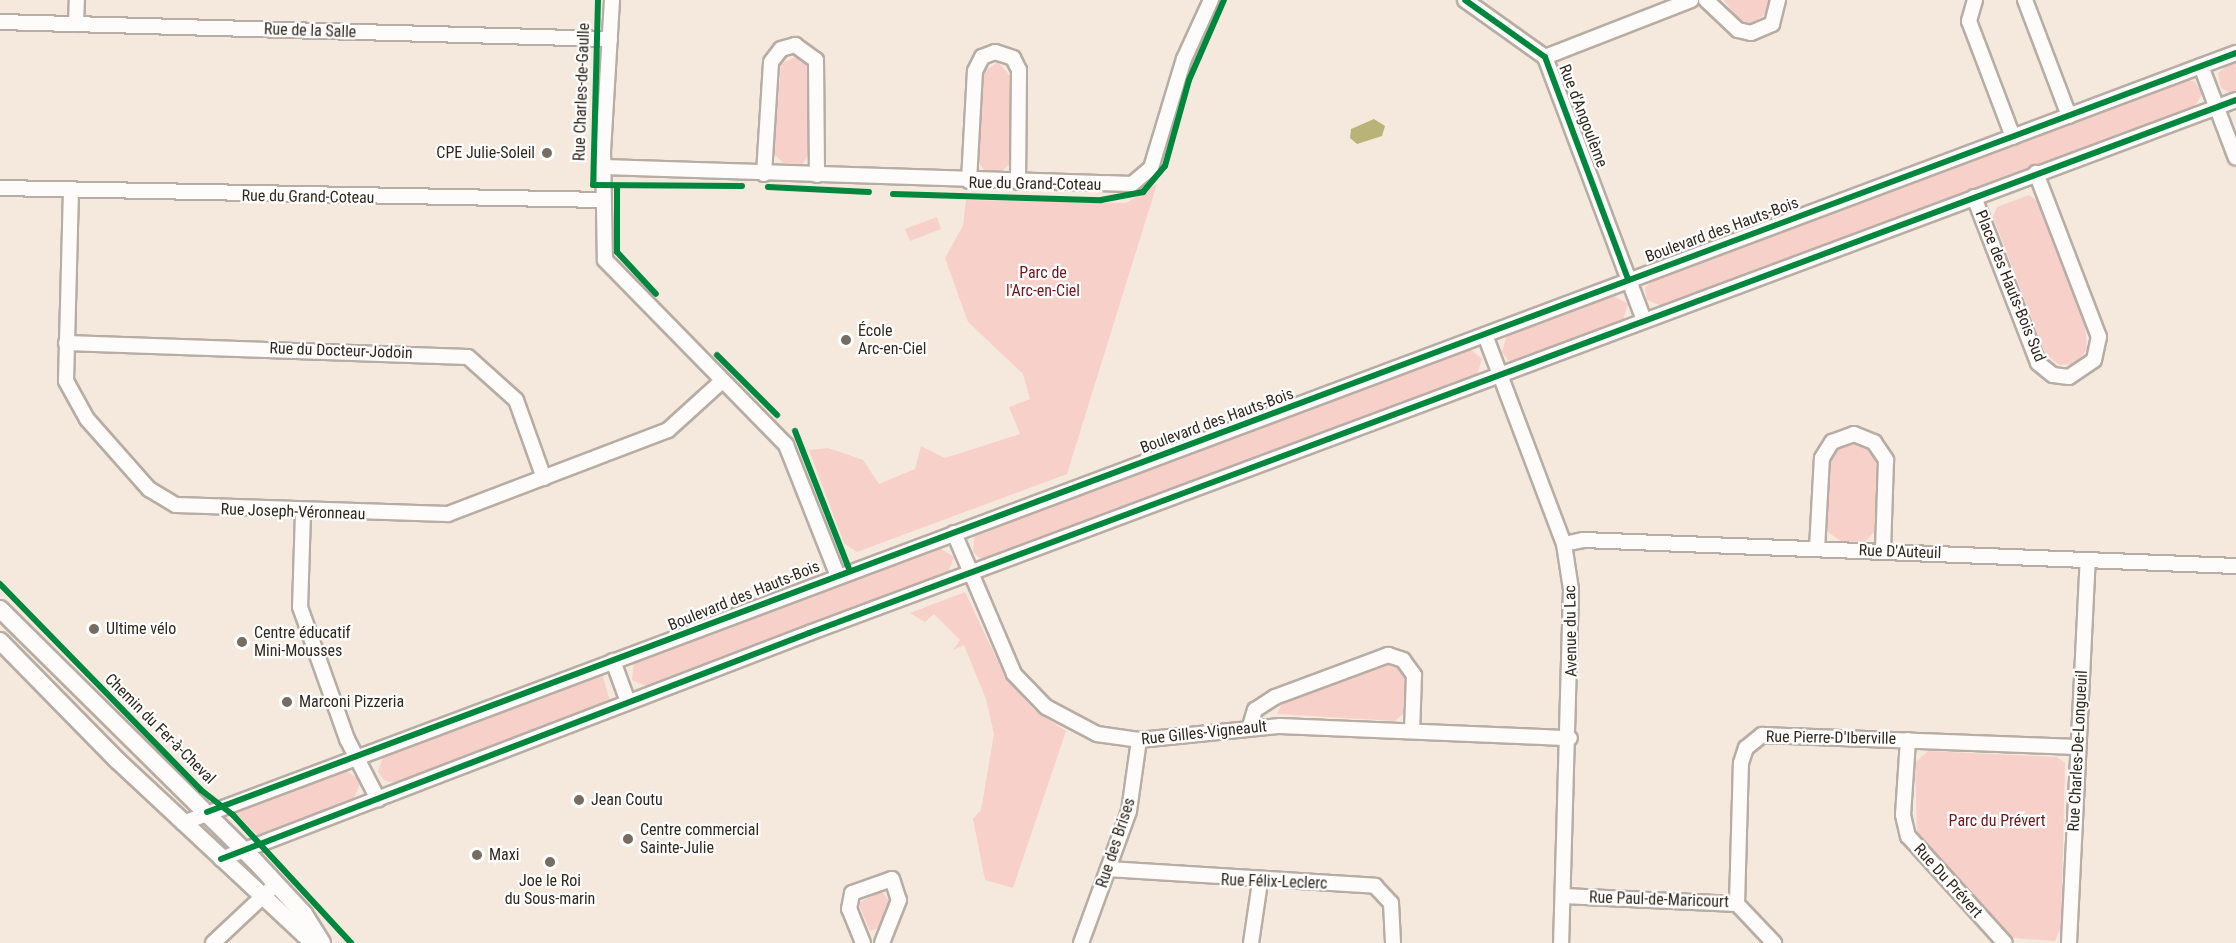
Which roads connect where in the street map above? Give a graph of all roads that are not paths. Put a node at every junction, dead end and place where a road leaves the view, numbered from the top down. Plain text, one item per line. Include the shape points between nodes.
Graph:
1 (77, 0) edge
2 (612, 0) edge
3 (1210, 0) edge
4 (1465, 0) edge
5 (1691, 0) edge
6 (1706, 0) edge
7 (1778, 0) edge
8 (1975, 0) edge
9 (2025, 0) edge
10 (0, 22) edge
11 (76, 24) junction
12 (610, 39) junction
13 (2236, 53) edge
14 (1545, 57) junction
15 (2201, 66) junction
16 (2236, 100) edge
17 (2217, 109) junction
18 (2069, 116) junction
19 (2013, 137) junction
20 (2236, 158) edge
21 (603, 167) junction
22 (2036, 173) junction
23 (764, 174) junction
24 (817, 175) junction
25 (969, 181) junction
26 (1018, 182) junction
27 (0, 188) edge
28 (71, 190) junction
29 (1974, 197) junction
30 (603, 200) junction
31 (1628, 279) junction
32 (1644, 320) junction
33 (1485, 335) junction
34 (66, 343) junction
35 (1501, 376) junction
36 (722, 381) junction
37 (544, 478) junction
38 (303, 513) junction
39 (954, 533) junction
40 (1564, 544) junction
41 (1817, 549) junction
42 (1883, 551) junction
43 (2088, 560) junction
44 (2236, 566) edge
45 (837, 574) junction
46 (971, 575) junction
47 (0, 609) edge
48 (0, 641) edge
49 (614, 661) junction
50 (628, 702) junction
51 (1250, 726) junction
52 (1412, 731) junction
53 (1570, 738) junction
54 (1139, 740) junction
55 (1908, 740) junction
56 (2077, 747) junction
57 (357, 754) junction
58 (378, 799) junction
59 (207, 812) junction
60 (183, 823) junction
61 (244, 850) junction
62 (221, 859) junction
63 (1108, 869) junction
64 (1260, 882) junction
65 (276, 884) junction
66 (1563, 896) junction
67 (262, 898) junction
68 (1737, 904) junction
69 (213, 943) edge
70 (313, 943) edge
71 (322, 943) edge
72 (863, 943) edge
73 (882, 943) edge
74 (1081, 943) edge
75 (1251, 943) edge
76 (1393, 943) edge
77 (1561, 943) edge
78 (1774, 943) edge
79 (2006, 943) edge
80 (2069, 943) edge

1 - 11 street
2 - 12 street, Rue Charles-de-Gaulle
3 - 26 street, Rue du Grand-Coteau via 1144,177 1121,186
4 - 14 street, Rue d'Angoulème
5 - 14 street
6 - 7 street via 1738,30 1751,33 1772,24
8 - 19 street via 1969,21
9 - 18 street
10 - 11 street, Rue de la Salle
11 - 12 street, Rue de la Salle
12 - 21 street, Rue Charles-de-Gaulle
13 - 15 street, Boulevard des Hauts-Bois
14 - 31 street, Rue d'Angoulème
15 - 17 street
15 - 18 street, Boulevard des Hauts-Bois
16 - 17 street
17 - 20 street
17 - 22 street
18 - 19 street, Boulevard des Hauts-Bois
19 - 31 street, Boulevard des Hauts-Bois
21 - 23 street, Rue du Grand-Coteau
21 - 30 street, Rue Charles-de-Gaulle
22 - 29 street
22 - 29 street, Place des Hauts-Bois Sud via 2099,337 2094,360 2069,377 2053,375 2038,363
23 - 24 street, Rue du Grand-Coteau
23 - 24 street via 771,62 781,49 795,45 816,60
24 - 25 street, Rue du Grand-Coteau
25 - 26 street, Rue du Grand-Coteau
25 - 26 street via 975,71 982,57 995,52 1013,58 1020,74
27 - 28 street, Rue du Grand-Coteau
28 - 30 street, Rue du Grand-Coteau
28 - 34 street, Rue Joseph-Véronneau
29 - 32 street
30 - 36 street, Rue Charles-de-Gaulle via 603,252 609,266
31 - 32 street, Rue d'Angoulème
31 - 33 street, Boulevard des Hauts-Bois
32 - 35 street
33 - 35 street, Avenue du Lac
33 - 39 street, Boulevard des Hauts-Bois
34 - 37 street, Rue du Docteur-Jodoin via 468,357 516,400
34 - 38 street, Rue Joseph-Véronneau via 66,381 76,404 161,498 184,508
35 - 40 street, Avenue du Lac
35 - 46 street
36 - 37 street, Rue Joseph-Véronneau via 669,430
36 - 45 street, Rue Charles-de-Gaulle via 789,450
37 - 38 street, Rue Joseph-Véronneau via 437,517
38 - 57 street via 300,607
39 - 45 street, Boulevard des Hauts-Bois
39 - 46 street, Rue Gilles-Vigneault
40 - 41 street, Rue D'Auteuil via 1583,540
40 - 53 street, Avenue du Lac via 1574,618
41 - 42 street, Rue D'Auteuil
41 - 42 street via 1822,458 1832,442 1854,434 1873,441 1885,457
42 - 43 street, Rue D'Auteuil
43 - 44 street, Rue D'Auteuil
43 - 56 street, Rue Charles-De-Longueuil
45 - 49 street, Boulevard des Hauts-Bois
46 - 50 street
46 - 54 street, Rue Gilles-Vigneault via 1002,653 1035,697 1092,733
47 - 59 street, Chemin du Fer-à-Cheval
48 - 60 street
49 - 50 street
49 - 57 street, Boulevard des Hauts-Bois
50 - 58 street
51 - 52 street, Rue Gilles-Vigneault
51 - 52 street via 1256,710 1275,697 1388,655 1403,660 1414,675
51 - 54 street, Rue Gilles-Vigneault
52 - 53 street, Rue Gilles-Vigneault
53 - 66 street, Avenue du Lac
54 - 63 street, Rue des Brises via 1130,805
55 - 56 street, Rue Pierre-D'Iberville
55 - 68 street, Rue Pierre-D'Iberville via 1769,734 1753,741 1741,763
55 - 79 street, Rue Du Prévert via 1903,814 1908,836
56 - 80 street, Rue Charles-De-Longueuil
57 - 58 street
57 - 59 street, Boulevard des Hauts-Bois
58 - 61 street
59 - 60 street, Boulevard des Hauts-Bois
59 - 61 street, Chemin du Fer-à-Cheval
60 - 62 street
61 - 62 street
61 - 65 street, Chemin du Fer-à-Cheval
62 - 67 street
63 - 64 street, Rue Félix-Leclerc
63 - 74 street, Rue des Brises
64 - 75 street
64 - 76 street, Rue Félix-Leclerc via 1375,886 1391,903
65 - 67 street
65 - 71 street, Chemin du Fer-à-Cheval
66 - 68 street, Rue Paul-de-Maricourt
66 - 77 street, Avenue du Lac
67 - 69 street
67 - 70 street
68 - 78 street, Rue Paul-de-Maricourt
72 - 73 street via 849,909 852,893 892,879 899,900

